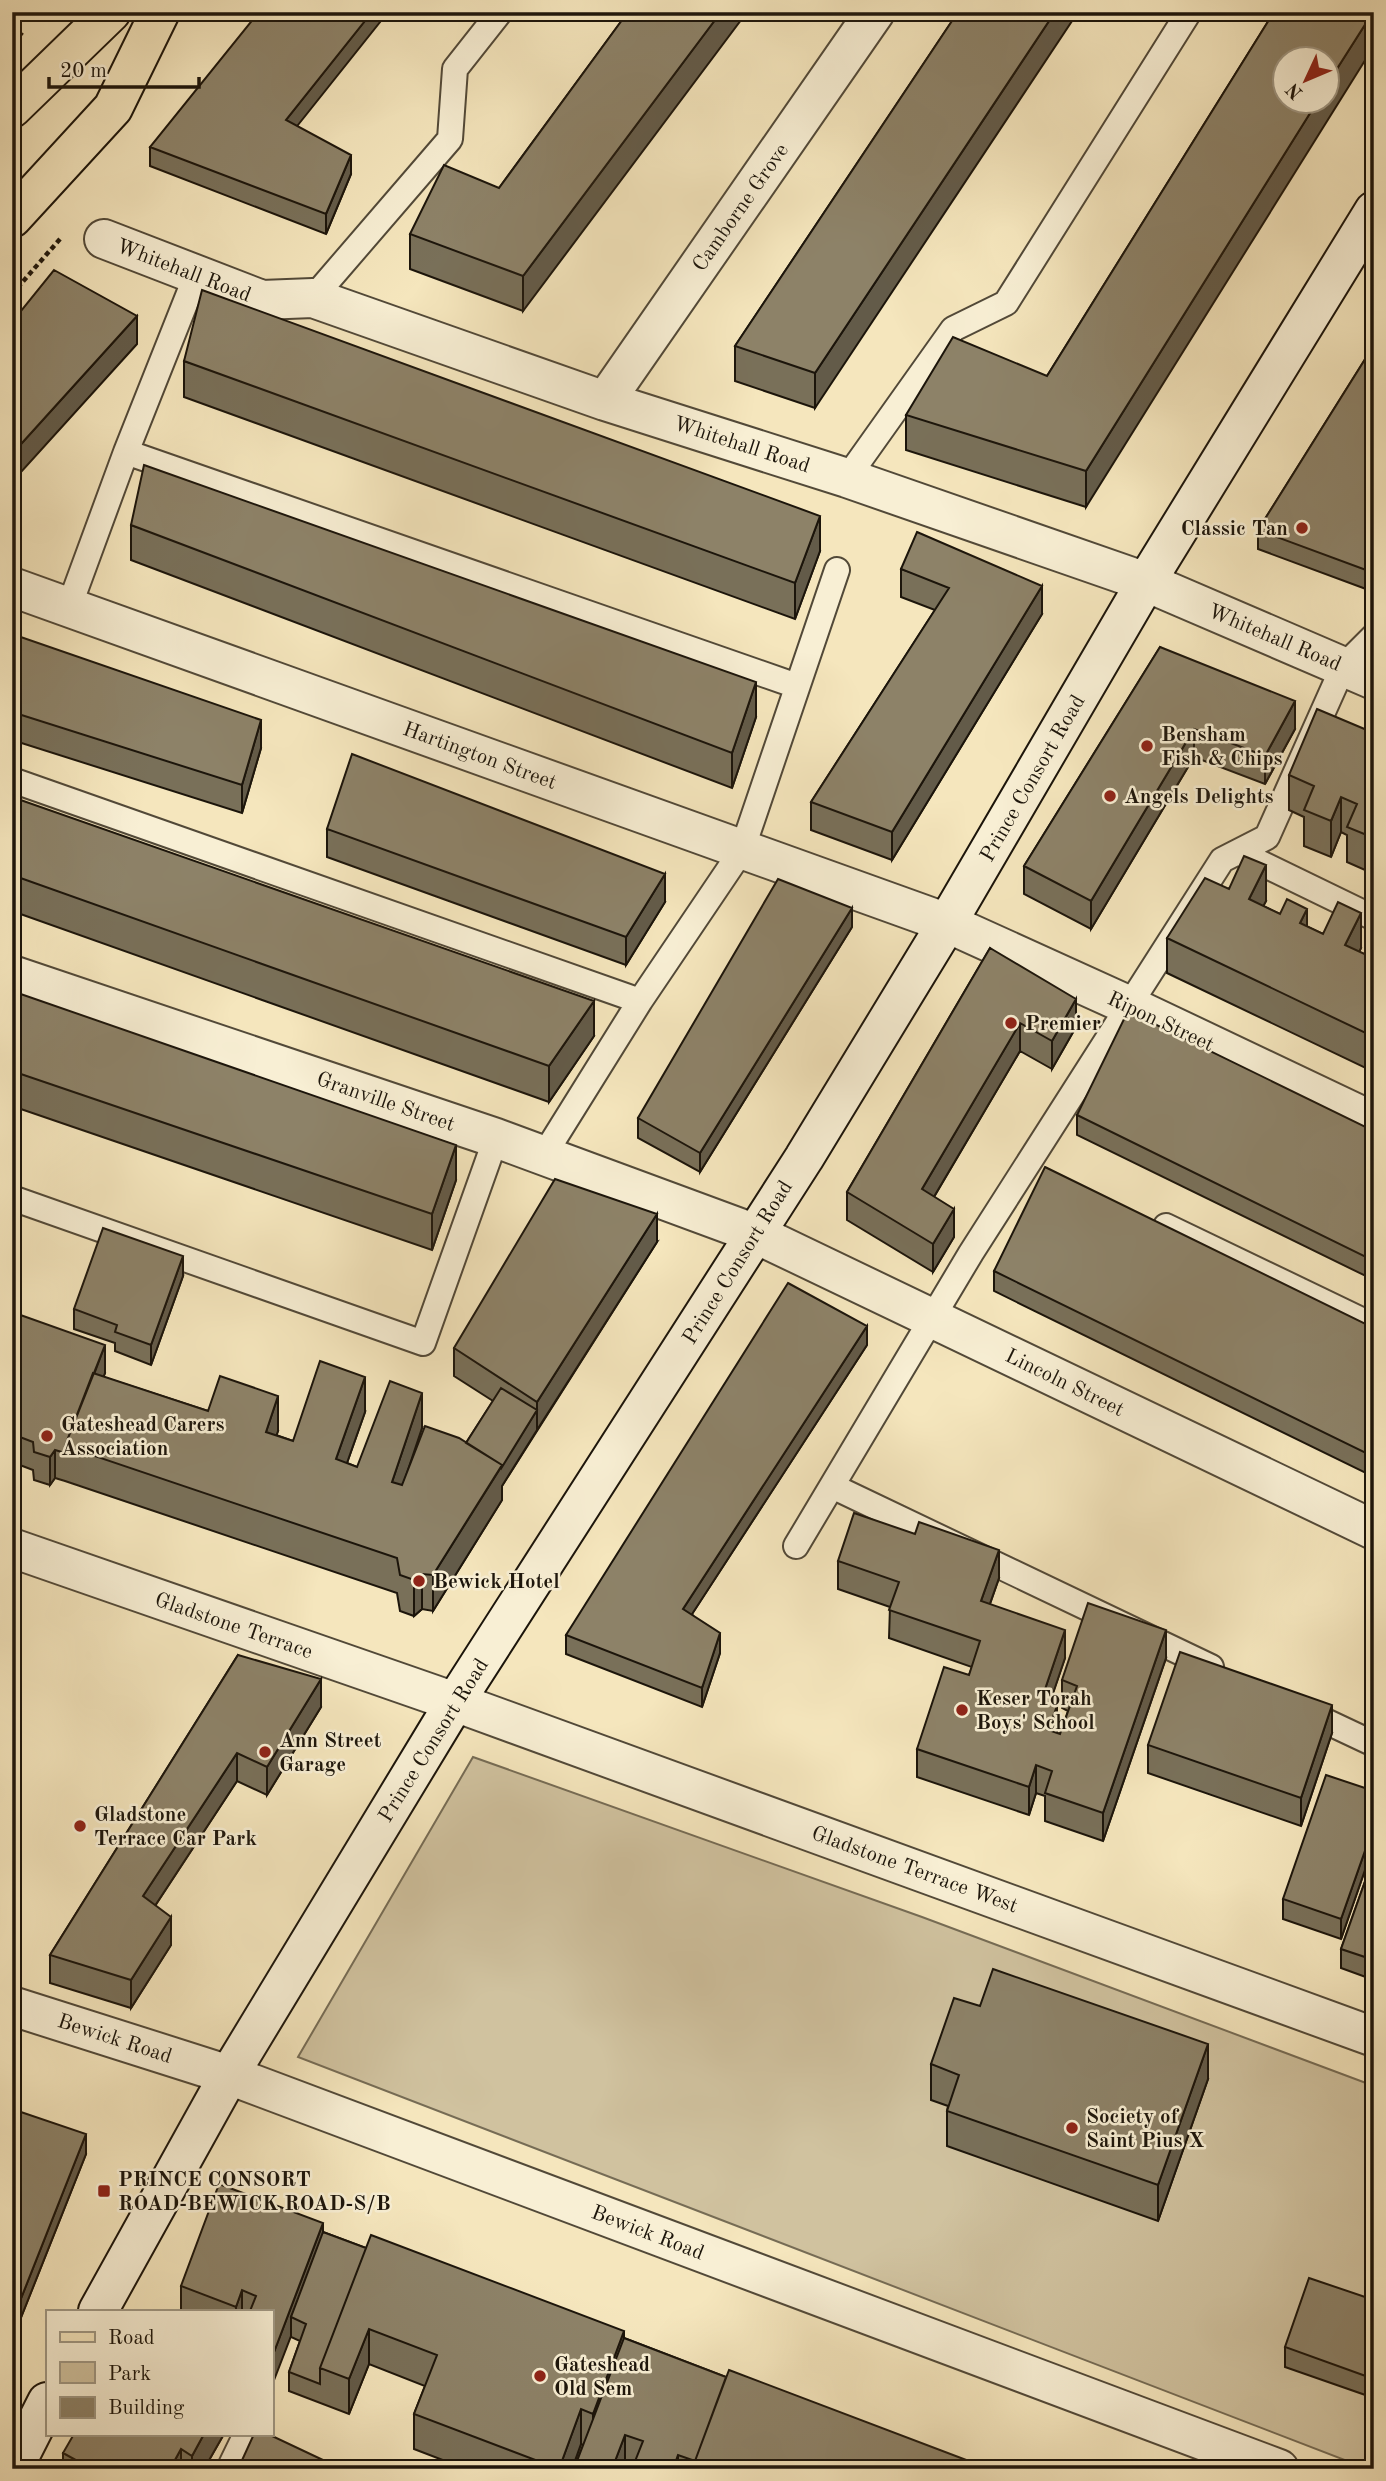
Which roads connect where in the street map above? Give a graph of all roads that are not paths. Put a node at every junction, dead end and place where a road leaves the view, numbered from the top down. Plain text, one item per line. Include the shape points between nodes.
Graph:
1 (111, 12) edge
2 (160, 12) edge
3 (500, 12) edge
4 (875, 12) edge
5 (1189, 12) edge
6 (12, 108) edge
7 (1374, 211) edge
8 (12, 218) edge
9 (104, 239) dead end
10 (196, 276) junction
11 (313, 298) junction
12 (605, 401) junction
13 (126, 452) junction
14 (847, 478) junction
15 (837, 570) dead end
16 (1146, 582) junction
17 (12, 587) edge
18 (69, 607) junction
19 (1374, 636) edge
20 (1359, 673) edge
21 (797, 686) junction
22 (12, 780) edge
23 (742, 849) junction
24 (1238, 852) junction
25 (1374, 919) edge
26 (947, 923) junction
27 (12, 975) edge
28 (640, 1001) junction
29 (1130, 1006) junction
30 (1374, 1122) edge
31 (496, 1138) junction
32 (544, 1155) junction
33 (1030, 1161) junction
34 (1055, 1173) edge
35 (12, 1198) edge
36 (1140, 1214) edge
37 (756, 1234) junction
38 (933, 1319) junction
39 (1374, 1326) edge
40 (832, 1486) junction
41 (1374, 1530) edge
42 (796, 1546) dead end
43 (12, 1548) edge
44 (1235, 1678) edge
45 (455, 1702) junction
46 (1286, 1702) edge
47 (1374, 1744) edge
48 (12, 2006) edge
49 (1374, 2037) edge
50 (229, 2075) junction
51 (99, 2310) edge
52 (46, 2404) edge
53 (255, 2436) edge
54 (13, 2469) edge
55 (229, 2469) edge
56 (1279, 2469) edge

1 - 6 main road
2 - 8 main road via 113,108
3 - 11 lane via 454,69 450,139
4 - 12 street, Camborne Grove
5 - 14 lane via 1006,303 953,330
7 - 16 street, Prince Consort Road
9 - 10 street, Whitehall Road
10 - 11 street, Whitehall Road via 262,300
10 - 13 lane
11 - 12 street, Whitehall Road
12 - 14 street, Whitehall Road
13 - 18 lane
13 - 21 lane
14 - 16 street, Whitehall Road
15 - 21 lane
16 - 20 street, Whitehall Road
16 - 26 street, Prince Consort Road
17 - 18 street, Hartington Street
18 - 23 street, Hartington Street
19 - 20 lane
20 - 24 lane via 1267,837
21 - 23 lane
22 - 28 lane
23 - 26 street, Hartington Street
23 - 28 lane
24 - 25 lane
24 - 29 lane via 1222,860
26 - 29 street, Ripon Street
26 - 37 street, Prince Consort Road
27 - 31 street, Granville Street
28 - 32 lane
29 - 30 street, Ripon Street
29 - 33 lane
31 - 32 street, Granville Street
31 - 35 lane via 423,1343
32 - 37 street, Granville Street
33 - 34 lane
33 - 38 lane
36 - 39 lane
37 - 38 street, Lincoln Street
37 - 45 street, Prince Consort Road
38 - 40 lane
38 - 41 street, Lincoln Street
40 - 42 lane
40 - 44 lane
43 - 45 street, Gladstone Terrace
45 - 49 street, Gladstone Terrace West
45 - 50 street, Prince Consort Road
46 - 47 lane
48 - 50 street, Bewick Road
50 - 51 street, Prince Consort Road
50 - 56 street, Bewick Road
52 - 54 street
53 - 55 lane

